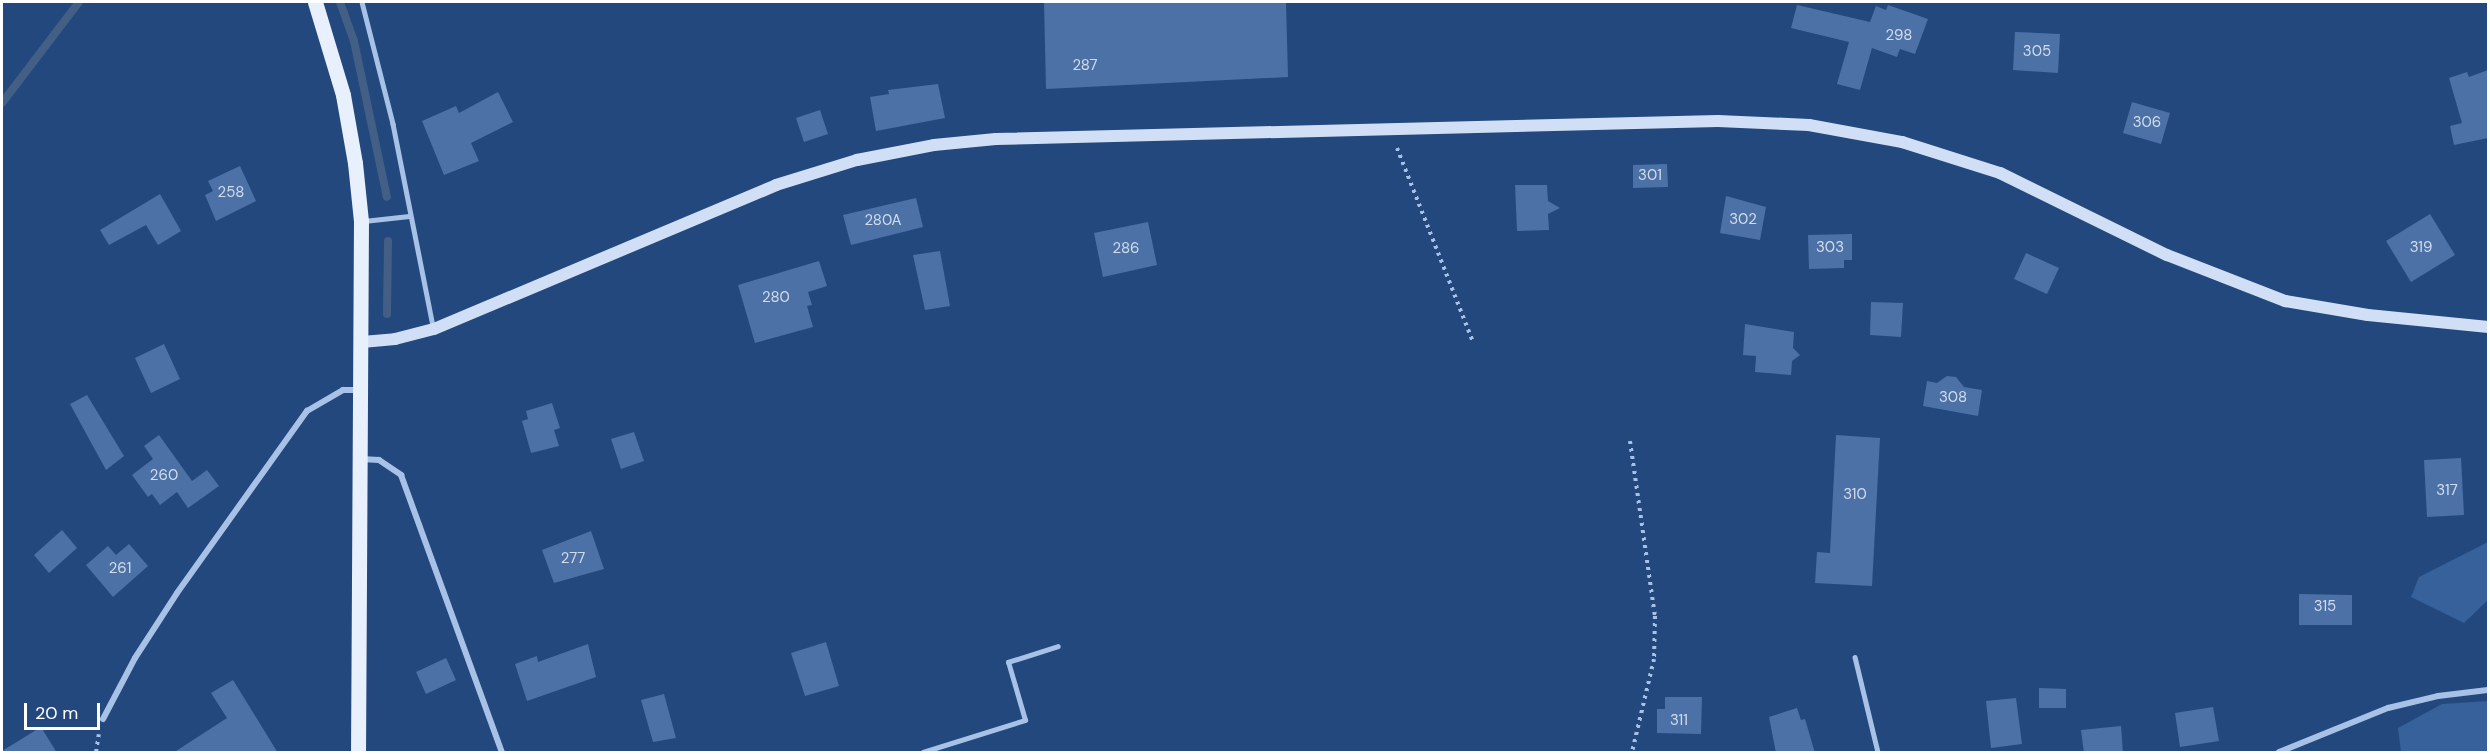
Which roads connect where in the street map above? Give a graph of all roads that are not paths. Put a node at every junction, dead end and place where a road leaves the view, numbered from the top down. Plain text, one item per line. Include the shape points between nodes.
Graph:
1 (315, 2) edge
2 (362, 2) edge
3 (409, 216) junction
4 (361, 221) junction
5 (2488, 327) edge
6 (434, 329) junction
7 (362, 342) junction
8 (362, 390) junction
9 (360, 459) junction
10 (1058, 646) dead end
11 (1855, 657) dead end
12 (2488, 690) edge
13 (103, 719) dead end
14 (358, 753) edge
15 (502, 753) edge
16 (923, 753) edge
17 (1878, 753) edge
18 (2279, 753) edge

1 - 4 main road via 343,95 356,163
2 - 3 lane via 393,124
3 - 4 lane
3 - 6 lane
4 - 7 main road
5 - 6 street via 2368,315 2285,301 2167,255 2000,173 1902,142 1809,125 1718,121 996,139 934,145 856,160 776,185
6 - 7 street
7 - 8 main road
8 - 9 main road
8 - 13 street via 343,390 307,411 177,593 129,668
9 - 14 main road
9 - 15 street via 379,460 401,475
10 - 16 lane via 1008,662 1025,720
11 - 17 lane
12 - 18 street via 2388,708

